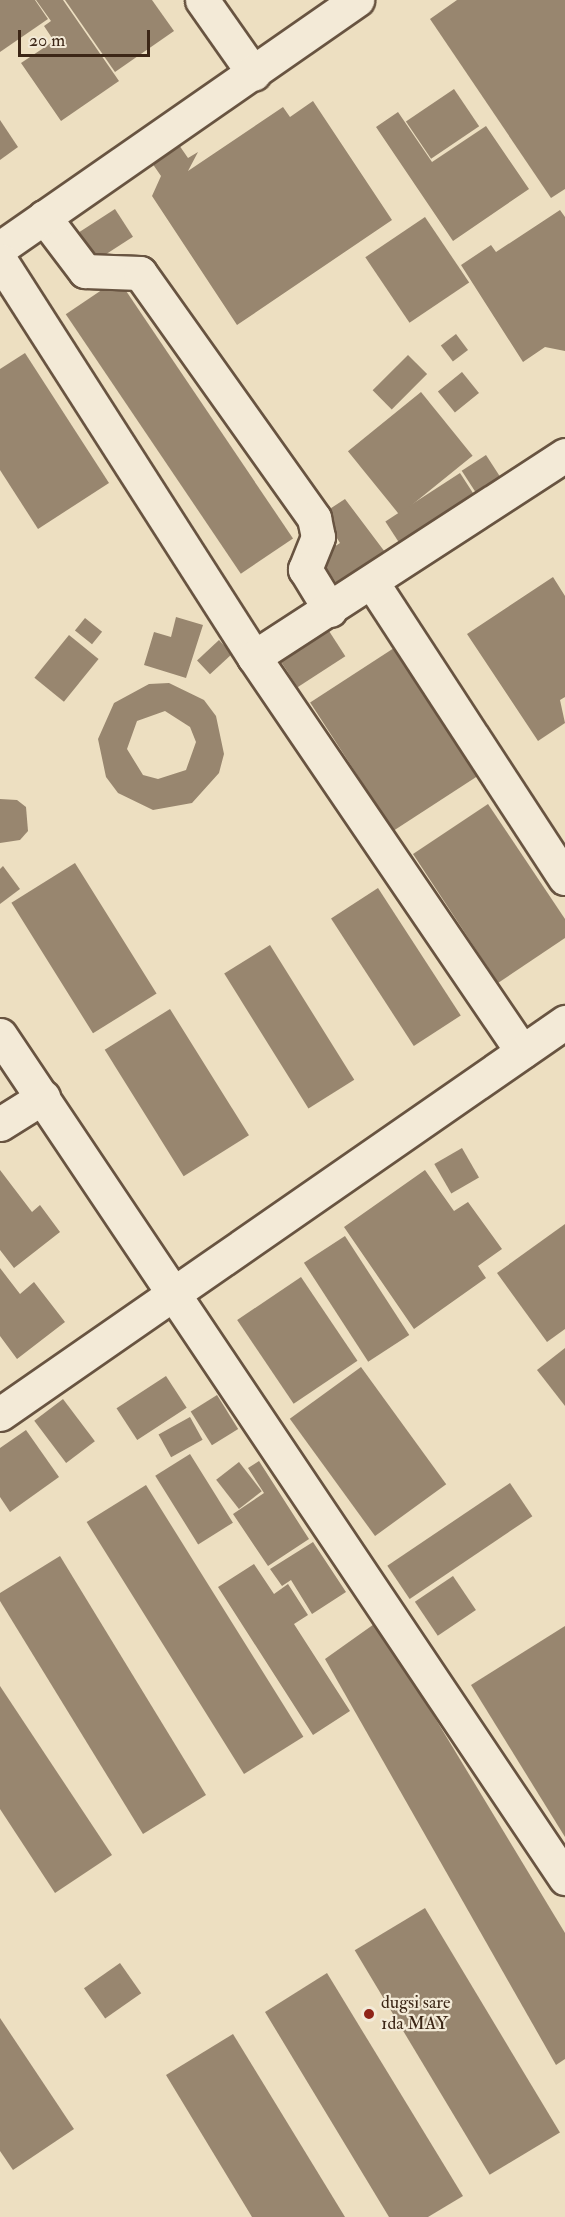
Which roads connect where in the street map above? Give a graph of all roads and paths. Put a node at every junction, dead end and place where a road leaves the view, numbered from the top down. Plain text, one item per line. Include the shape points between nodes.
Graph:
1 (202, 0) edge
2 (357, 0) edge
3 (254, 74) junction
4 (44, 217) junction
5 (0, 248) edge
6 (0, 260) edge
7 (565, 455) edge
8 (373, 584) junction
9 (330, 609) junction
10 (254, 657) junction
11 (565, 878) edge
12 (565, 1022) edge
13 (0, 1035) edge
14 (522, 1051) junction
15 (43, 1097) junction
16 (0, 1124) edge
17 (173, 1292) junction
18 (0, 1414) edge
19 (565, 1878) edge

1 - 3 street
2 - 3 street
3 - 4 street
4 - 5 street
4 - 9 street via 85,271 140,273 314,518 318,537 305,569
6 - 10 street
7 - 8 street
8 - 9 street
8 - 11 street
9 - 10 street
10 - 14 street
12 - 14 street
13 - 15 street
14 - 17 street
15 - 16 street
15 - 17 street
17 - 18 street
17 - 19 street

